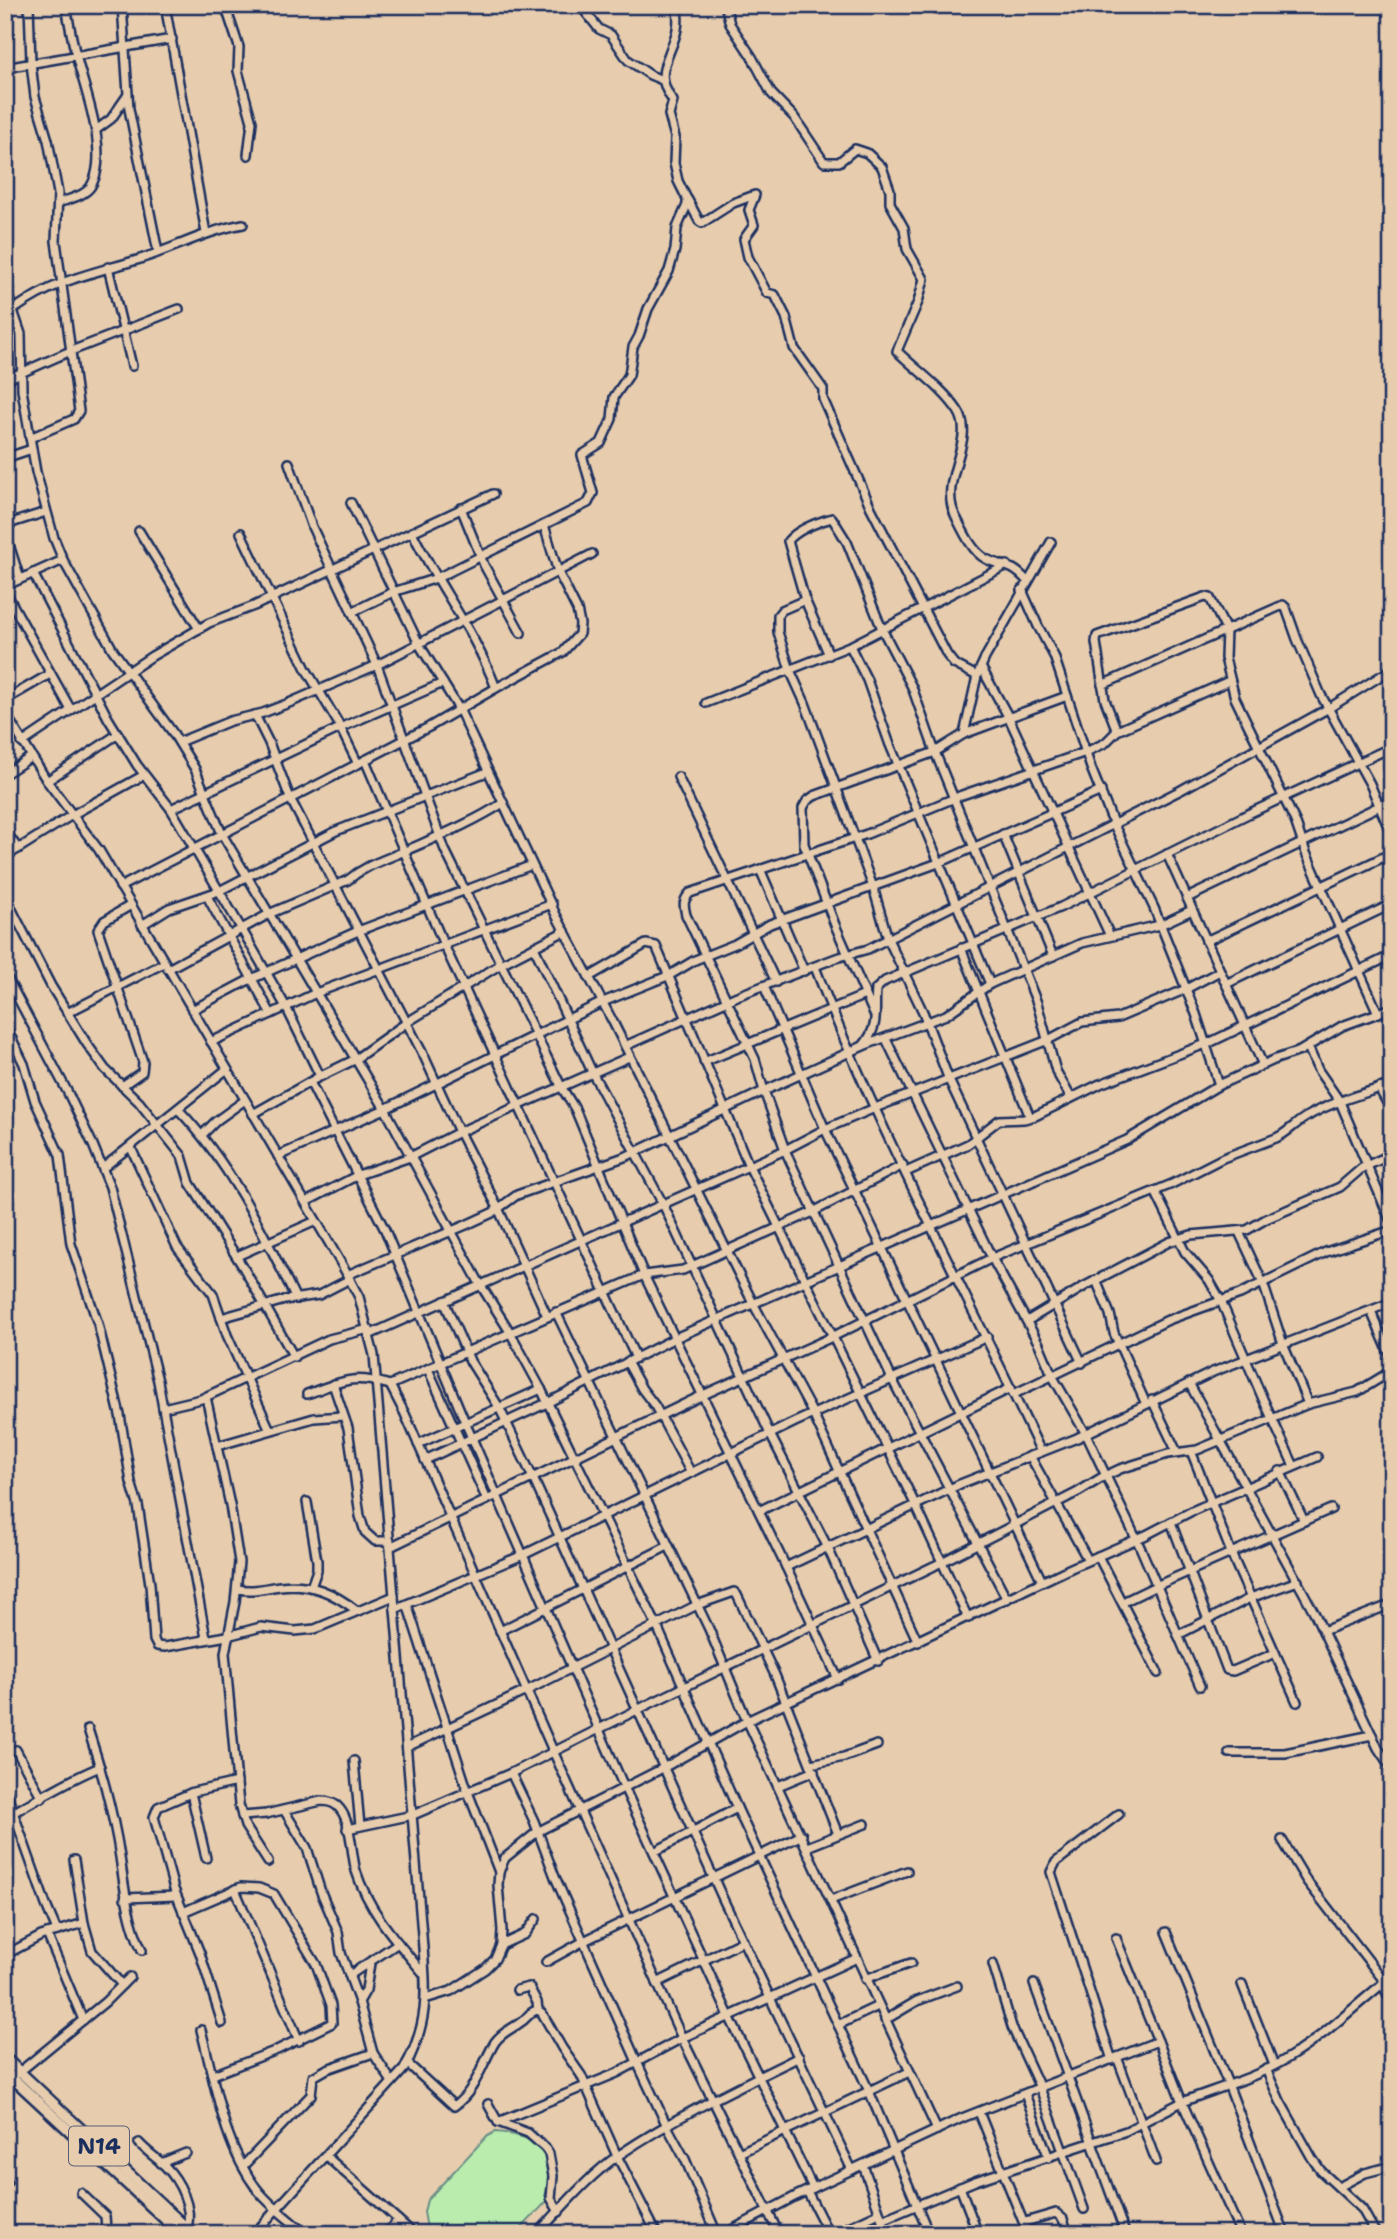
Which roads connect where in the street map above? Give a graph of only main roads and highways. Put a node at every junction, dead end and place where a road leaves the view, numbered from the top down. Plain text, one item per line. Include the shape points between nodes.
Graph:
1 (10, 2068) edge
2 (183, 2232) edge

1 - 2 main road, N14

